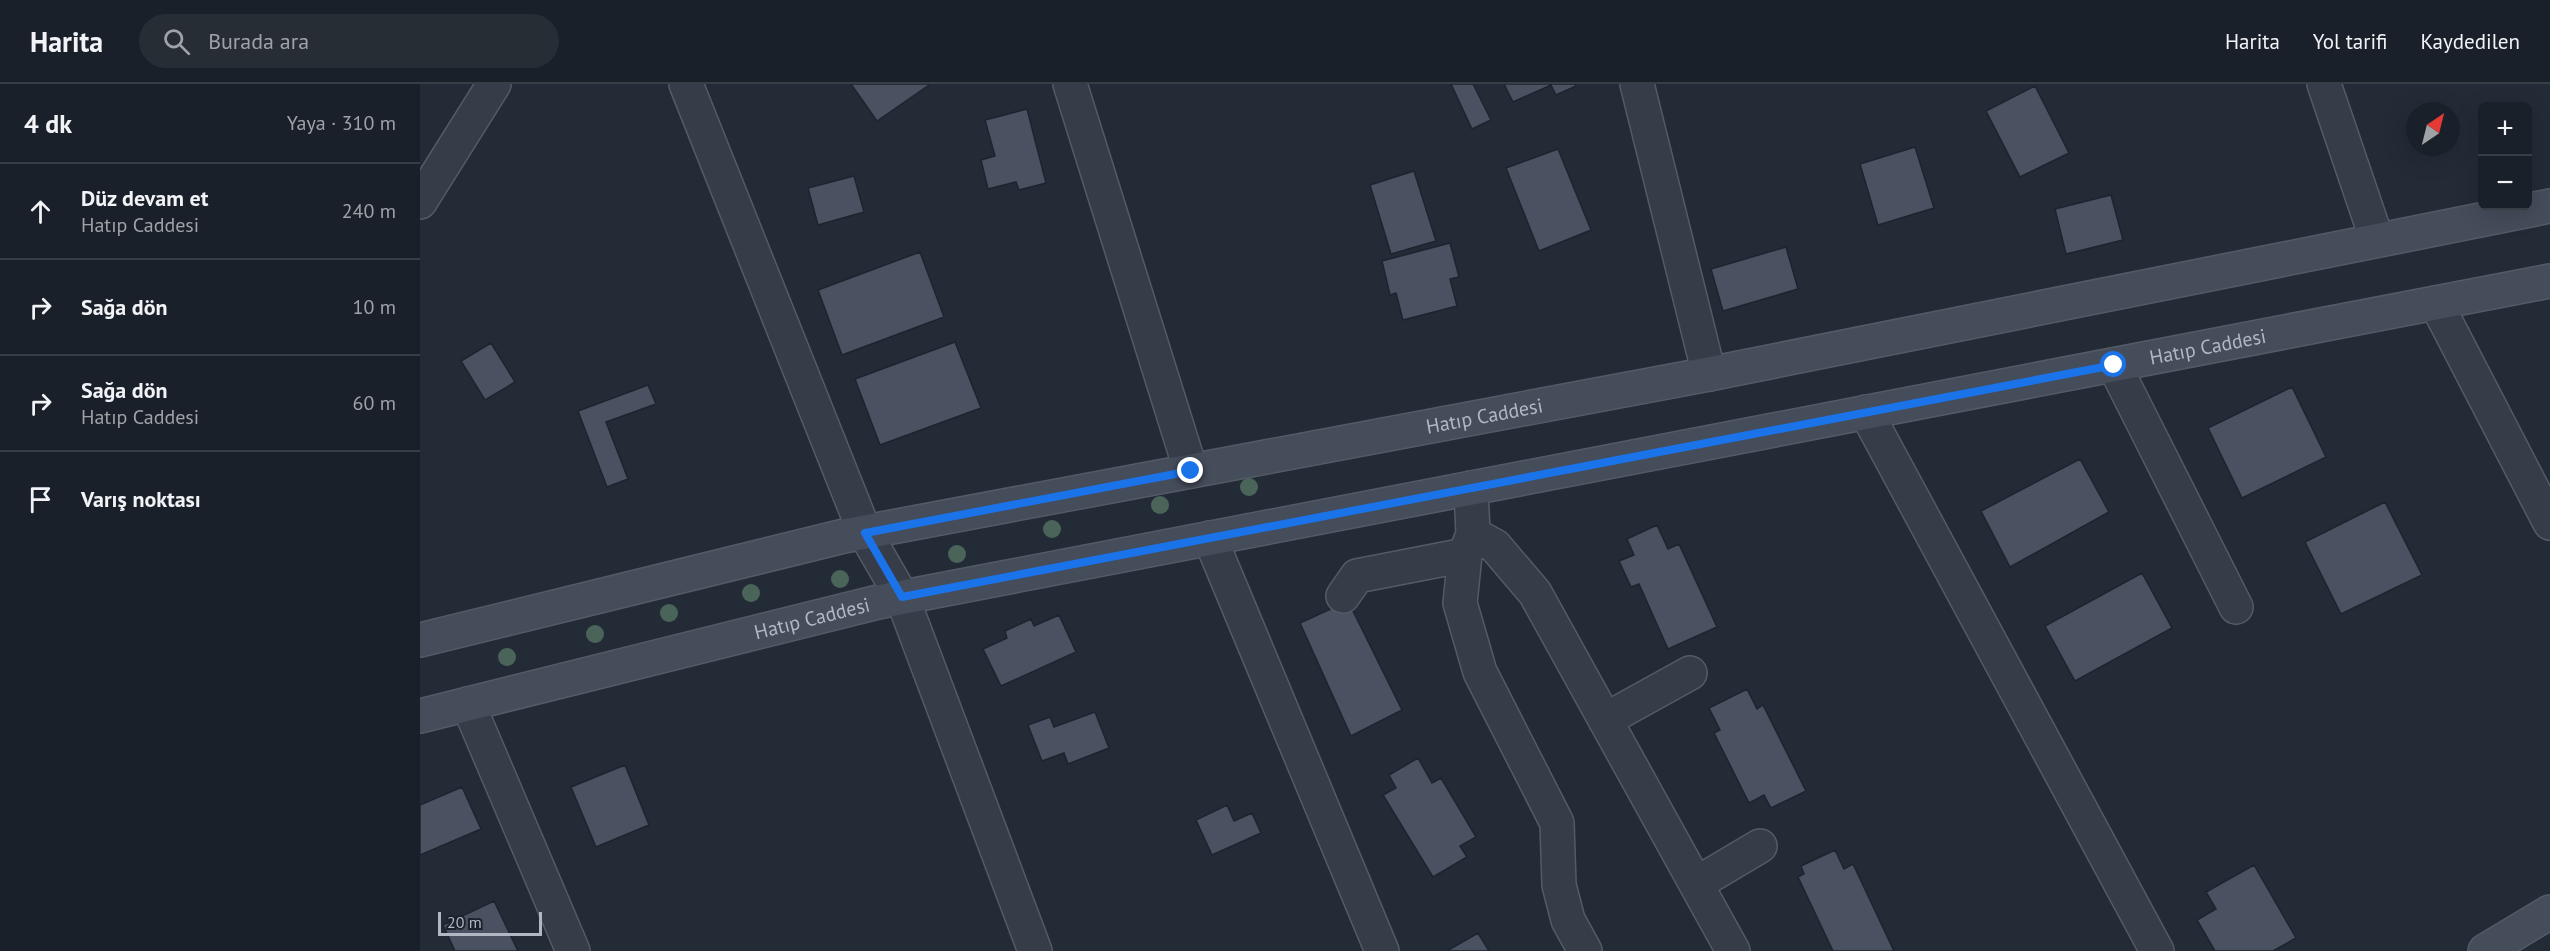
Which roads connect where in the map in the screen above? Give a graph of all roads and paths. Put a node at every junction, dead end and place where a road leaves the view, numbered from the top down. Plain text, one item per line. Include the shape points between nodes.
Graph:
1 (494, 84) edge
2 (686, 84) edge
3 (1070, 84) edge
4 (1637, 84) edge
5 (2324, 84) edge
6 (432, 159) edge
7 (420, 202) edge
8 (2550, 206) edge
9 (2377, 240) junction
10 (2550, 281) edge
11 (2436, 303) junction
12 (2114, 365) junction
13 (1709, 374) junction
14 (1866, 412) junction
15 (1191, 471) junction
16 (1471, 488) junction
17 (2550, 523) edge
18 (865, 533) junction
19 (1210, 538) junction
20 (1469, 545) junction
21 (1343, 596) dead end
22 (902, 597) junction
23 (2236, 607) dead end
24 (420, 640) edge
25 (1690, 673) dead end
26 (468, 704) junction
27 (420, 716) edge
28 (1605, 720) junction
29 (1760, 846) dead end
30 (1696, 884) junction
31 (2550, 912) edge
32 (573, 951) edge
33 (1035, 951) edge
34 (1382, 951) edge
35 (1585, 951) edge
36 (1733, 951) edge
37 (2157, 951) edge
38 (2485, 951) edge

1 - 6 street
2 - 18 street
3 - 15 street
4 - 13 street
5 - 9 street
6 - 7 street
8 - 9 main road, Hatıp Caddesi
9 - 13 main road, Hatıp Caddesi
10 - 11 main road, Hatıp Caddesi
11 - 12 main road, Hatıp Caddesi
11 - 17 street
12 - 14 main road, Hatıp Caddesi
12 - 23 street
13 - 15 main road, Hatıp Caddesi
14 - 16 main road, Hatıp Caddesi
14 - 37 street
15 - 18 main road, Hatıp Caddesi
16 - 19 main road, Hatıp Caddesi
16 - 20 street
18 - 22 street
18 - 24 main road, Hatıp Caddesi
19 - 22 main road, Hatıp Caddesi
19 - 34 street
20 - 21 street via 1357,576
20 - 28 street via 1495,546 1536,593
20 - 35 street via 1460,603 1479,672 1557,823 1559,885 1568,920
22 - 26 main road, Hatıp Caddesi
22 - 33 street
25 - 28 street
26 - 27 main road, Hatıp Caddesi
26 - 32 street
28 - 30 street
29 - 30 street
30 - 36 street
31 - 38 main road

